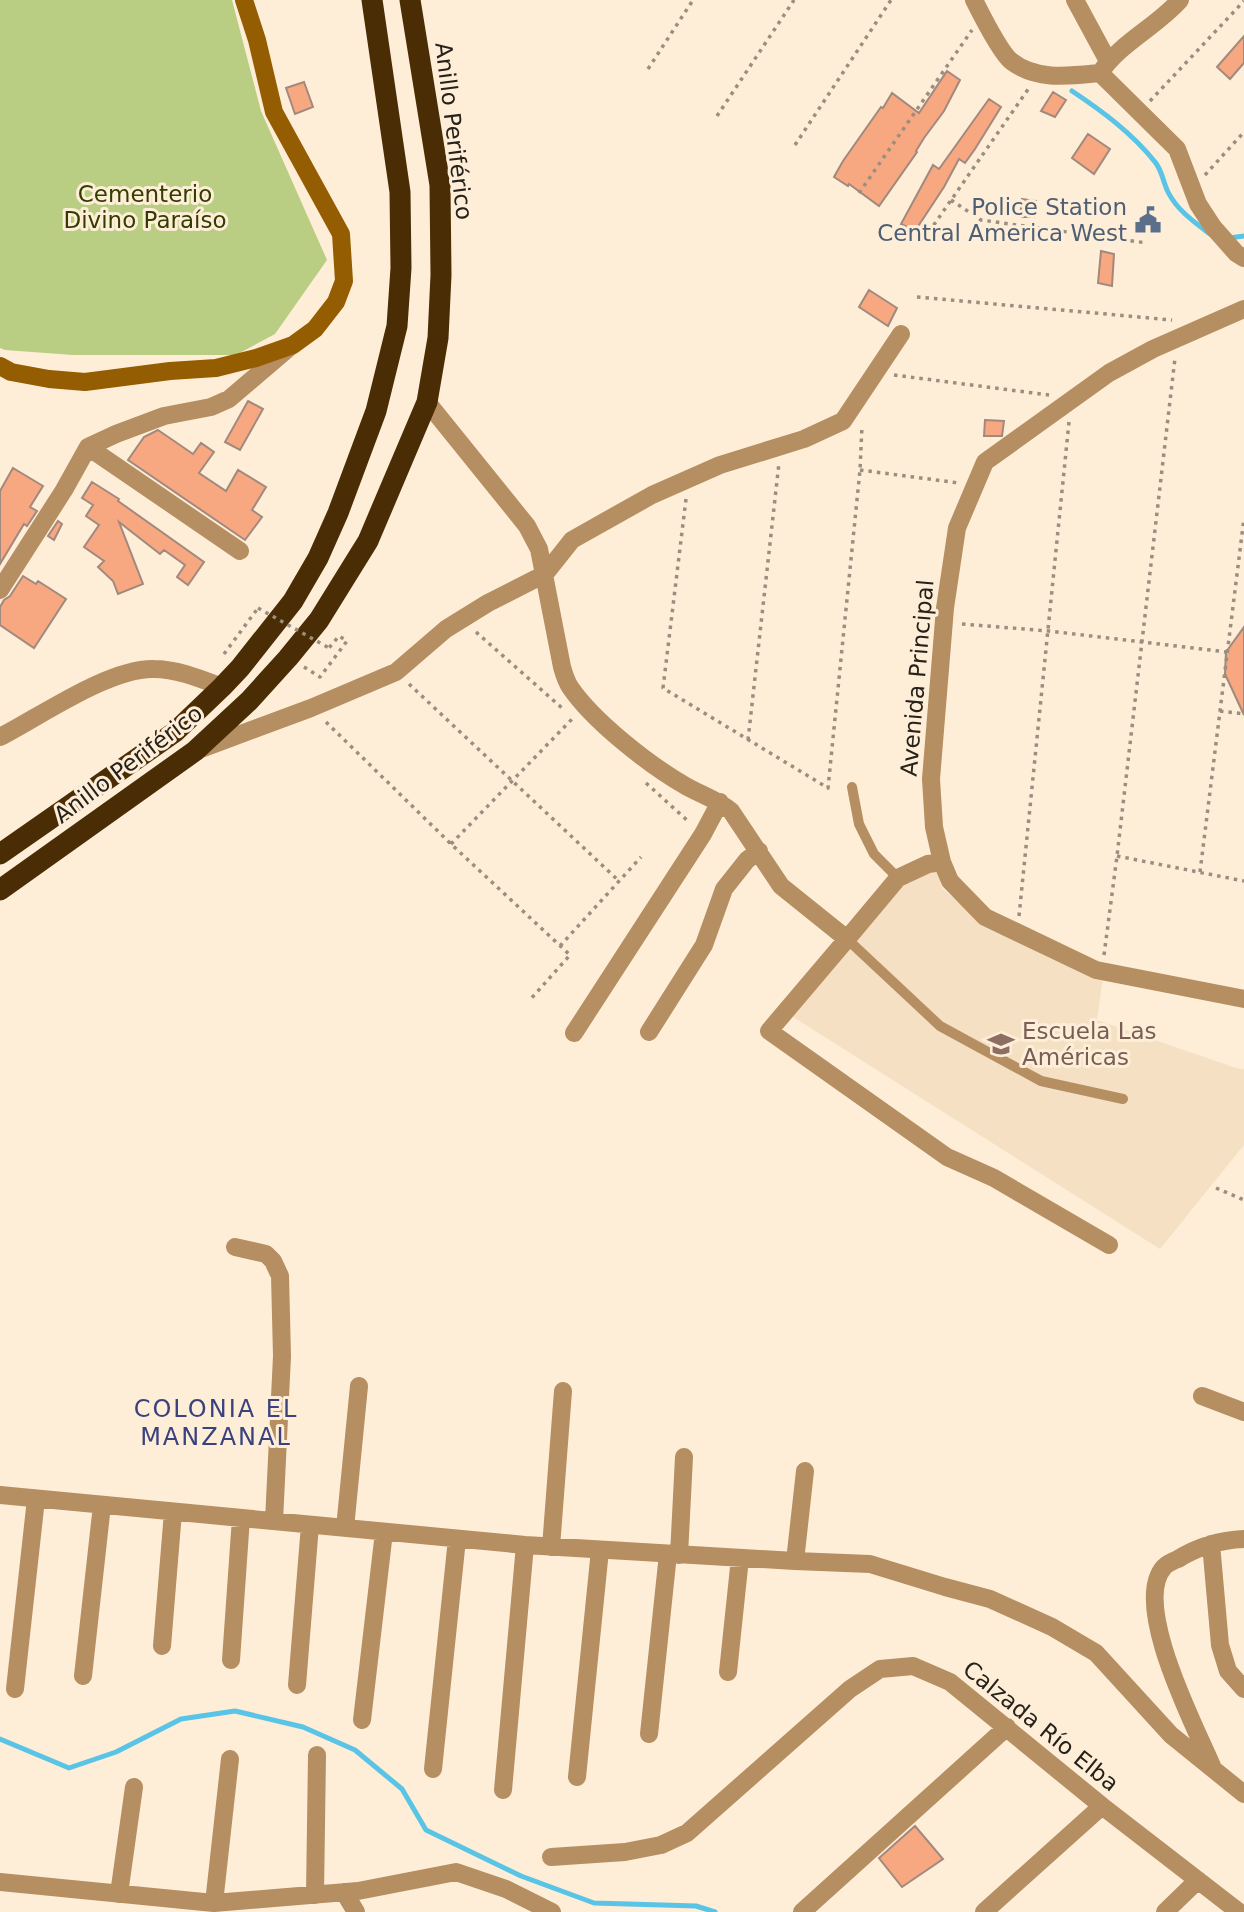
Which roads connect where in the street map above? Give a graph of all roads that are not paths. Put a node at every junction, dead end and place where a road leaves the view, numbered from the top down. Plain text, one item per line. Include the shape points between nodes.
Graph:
1 (244, 0) edge
2 (372, 0) edge
3 (410, 0) edge
4 (1075, 0) edge
5 (1180, 0) edge
6 (978, 8) edge
7 (1104, 67) junction
8 (1240, 256) edge
9 (1244, 309) edge
10 (901, 334) dead end
11 (293, 345) junction
12 (0, 366) edge
13 (427, 402) junction
14 (88, 447) junction
15 (240, 551) dead end
16 (545, 574) junction
17 (0, 590) edge
18 (222, 687) junction
19 (0, 737) edge
20 (195, 751) junction
21 (852, 787) dead end
22 (720, 802) junction
23 (759, 851) junction
24 (0, 854) edge
25 (942, 862) junction
26 (898, 878) junction
27 (0, 890) edge
28 (847, 939) junction
29 (1244, 999) edge
30 (649, 1032) dead end
31 (574, 1033) dead end
32 (1123, 1099) dead end
33 (1108, 1245) dead end
34 (235, 1247) dead end
35 (359, 1386) dead end
36 (563, 1391) dead end
37 (1202, 1396) dead end
38 (1244, 1412) edge
39 (684, 1457) dead end
40 (805, 1471) dead end
41 (0, 1495) edge
42 (36, 1499) junction
43 (102, 1505) junction
44 (173, 1511) junction
45 (241, 1518) junction
46 (274, 1521) junction
47 (310, 1525) junction
48 (345, 1528) junction
49 (384, 1532) junction
50 (457, 1539) junction
51 (1244, 1539) edge
52 (1211, 1544) junction
53 (525, 1545) junction
54 (551, 1547) junction
55 (600, 1550) junction
56 (673, 1555) junction
57 (740, 1558) junction
58 (795, 1561) junction
59 (162, 1646) dead end
60 (231, 1660) dead end
61 (728, 1672) dead end
62 (83, 1676) dead end
63 (297, 1685) dead end
64 (15, 1689) dead end
65 (1244, 1689) edge
66 (362, 1720) dead end
67 (1007, 1727) junction
68 (649, 1734) dead end
69 (317, 1755) dead end
70 (230, 1759) dead end
71 (433, 1769) dead end
72 (1213, 1769) junction
73 (577, 1777) dead end
74 (134, 1787) dead end
75 (503, 1790) dead end
76 (1244, 1794) edge
77 (1102, 1806) junction
78 (551, 1857) dead end
79 (1198, 1880) junction
80 (0, 1882) edge
81 (344, 1892) junction
82 (119, 1894) junction
83 (315, 1895) junction
84 (216, 1907) edge
85 (356, 1912) edge
86 (552, 1912) edge
87 (802, 1912) edge
88 (984, 1912) edge
89 (1165, 1912) edge
90 (1239, 1912) edge

1 - 11 street via 274,112 341,234 344,281 336,302 315,329
2 - 18 highway, Anillo Periférico via 400,192 397,326 376,411 318,558 293,601
3 - 13 highway, Anillo Periférico via 440,185 439,338
4 - 7 street
5 - 7 street
6 - 7 street via 1008,59 1024,69 1071,76
7 - 8 street via 1139,113 1177,149 1198,204
9 - 25 street, Avenida Principal via 1181,330 1109,373 985,462 957,528 944,622 932,779 934,827
10 - 16 street via 843,421 652,495 572,540
11 - 12 street via 216,368 85,382 11,372
11 - 14 street via 229,400 164,416
13 - 16 street via 527,526 540,550
13 - 20 highway, Anillo Periférico via 368,541 319,620 249,701
14 - 15 street
14 - 17 street
16 - 20 street via 446,629 396,672
16 - 22 street via 569,686 650,763
18 - 19 street via 190,675 153,669 116,676
18 - 24 highway, Anillo Periférico via 175,732
20 - 27 highway, Anillo Periférico
21 - 26 lane via 859,824 874,854
22 - 23 street
22 - 31 street
23 - 28 street via 781,886
23 - 30 street via 724,889 704,945
25 - 26 street
25 - 29 street, Avenida Principal via 950,881 985,917 1096,970
26 - 28 street
28 - 32 lane via 940,1026 1041,1081
28 - 33 street via 769,1031 947,1157 994,1178
34 - 46 street via 267,1254 280,1276 282,1356
35 - 48 street
36 - 54 street
37 - 38 street
39 - 56 street
40 - 58 street
41 - 42 street
42 - 43 street
42 - 64 street
43 - 44 street
43 - 62 street
44 - 45 street
44 - 59 street
45 - 46 street
45 - 60 street
46 - 47 street
47 - 48 street
47 - 63 street
48 - 49 street
49 - 50 street
49 - 66 street
50 - 53 street
50 - 71 street
51 - 52 street
52 - 65 street via 1220,1645 1228,1671
52 - 72 street via 1164,1566 1154,1591 1168,1665
53 - 54 street
53 - 75 street
54 - 55 street
55 - 56 street
55 - 73 street
56 - 57 street
56 - 68 street
57 - 58 street
57 - 61 street
58 - 72 street via 870,1564 990,1599 1052,1627 1097,1653 1171,1735
67 - 77 street, Calzada Río Elba
67 - 78 street, Calzada Río Elba via 950,1682 913,1666 880,1669 850,1689 687,1833 662,1845 625,1852
67 - 87 street
69 - 83 street
70 - 84 street
72 - 76 street
74 - 82 street
77 - 79 street, Calzada Río Elba
77 - 88 street
79 - 89 street
79 - 90 street, Calzada Río Elba
80 - 82 street
81 - 83 street
81 - 85 street
81 - 86 street via 456,1872 506,1889
82 - 84 street
83 - 84 street

